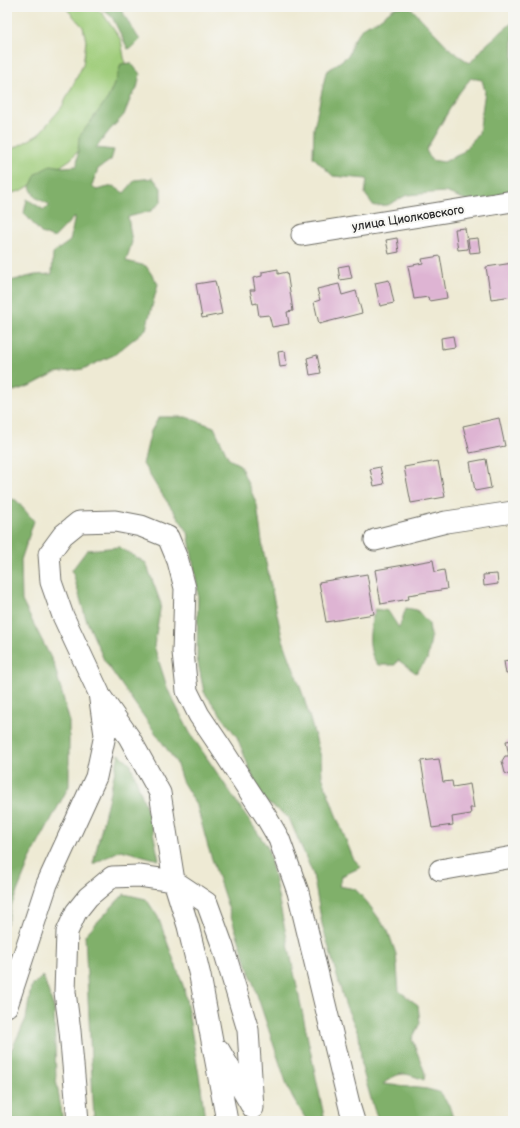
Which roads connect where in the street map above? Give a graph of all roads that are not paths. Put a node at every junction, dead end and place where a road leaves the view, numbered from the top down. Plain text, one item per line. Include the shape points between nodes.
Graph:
1 (513, 201) edge
2 (302, 235) dead end
3 (513, 512) edge
4 (375, 540) dead end
5 (99, 693) junction
6 (513, 857) edge
7 (440, 870) dead end
8 (174, 881) junction
9 (7, 1006) edge
10 (211, 1036) junction
11 (256, 1115) edge
12 (78, 1121) edge
13 (227, 1121) edge
14 (354, 1121) edge

1 - 2 street, улица Циолковского
3 - 4 street via 446,522
5 - 8 street via 129,737 160,793
5 - 9 street via 105,735 96,777 47,884
5 - 14 street via 63,616 51,582 49,554 63,535 79,522 115,521 141,526 168,537 178,562 184,588 183,652 187,690 199,715 280,839 298,892
6 - 7 street
8 - 10 street via 200,976
8 - 11 street via 207,903 220,940 248,1030
8 - 12 street via 139,876 112,878 88,897 76,912 67,932 65,992
10 - 11 street
10 - 13 street

